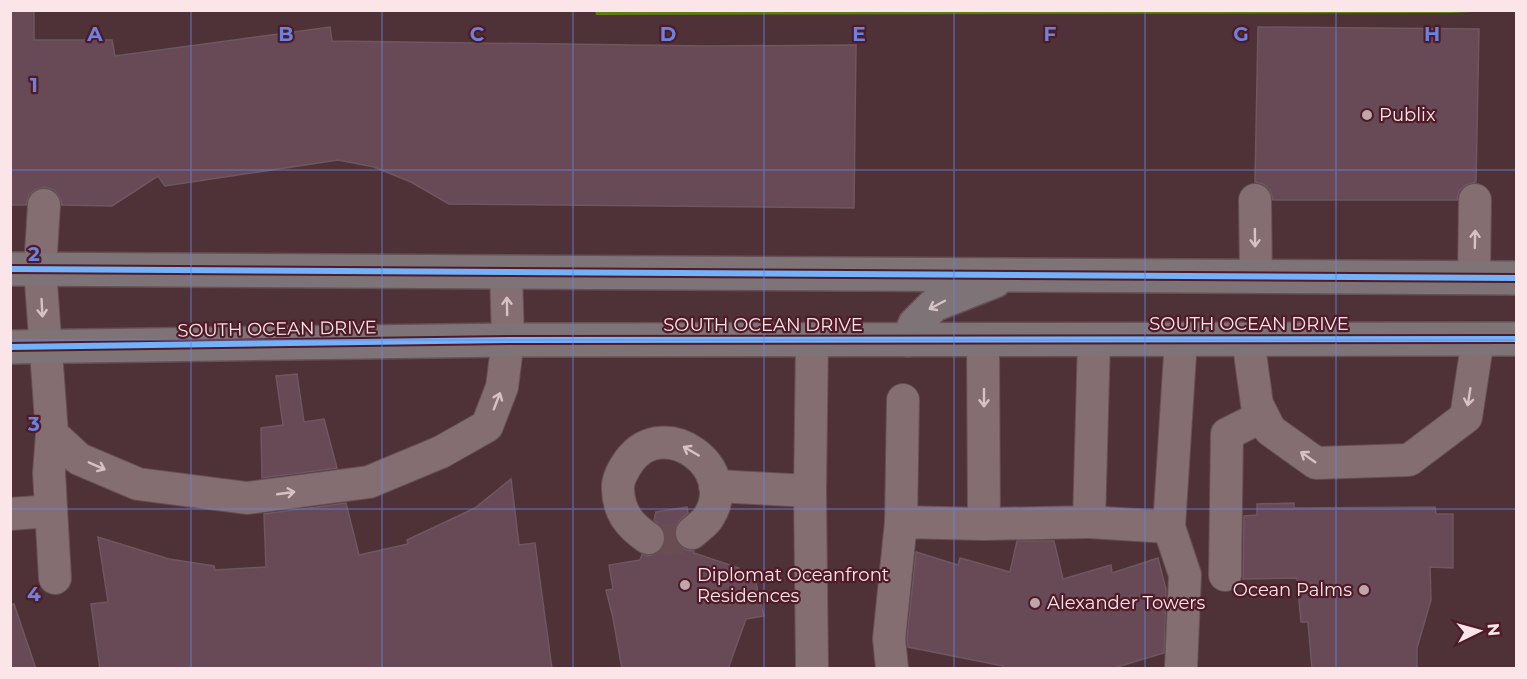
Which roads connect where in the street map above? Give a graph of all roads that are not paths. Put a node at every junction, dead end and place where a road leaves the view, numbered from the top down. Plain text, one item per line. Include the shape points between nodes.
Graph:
1 (1255, 200) dead end
2 (1475, 200) dead end
3 (44, 205) dead end
4 (25, 269) edge
5 (506, 272) junction
6 (1010, 274) junction
7 (1256, 276) junction
8 (1474, 278) junction
9 (1516, 278) edge
10 (1181, 339) junction
11 (1248, 339) junction
12 (1478, 339) junction
13 (1516, 339) edge
14 (508, 340) junction
15 (812, 340) junction
16 (908, 340) junction
17 (983, 340) junction
18 (1094, 340) junction
19 (10, 347) edge
20 (44, 348) junction
21 (903, 400) dead end
22 (1263, 416) junction
23 (52, 434) junction
24 (715, 486) junction
25 (810, 491) junction
26 (51, 511) junction
27 (10, 514) edge
28 (902, 522) junction
29 (1089, 522) junction
30 (984, 524) junction
31 (1169, 527) junction
32 (692, 533) tunnel mouth
33 (648, 538) tunnel mouth
34 (1225, 575) dead end
35 (55, 578) dead end
36 (812, 669) edge
37 (892, 669) edge
38 (1181, 669) edge

1 -> 7 lane
8 -> 2 lane
3 - 4 lane
4 - 5 main road
4 -> 20 lane
5 - 6 main road
14 -> 5 lane
6 - 7 main road
6 -> 16 main road via 934,305 915,324
7 - 8 main road
8 - 9 main road
10 - 11 main road, SOUTH OCEAN DRIVE
10 - 18 main road, SOUTH OCEAN DRIVE
10 - 31 lane
11 - 12 main road, SOUTH OCEAN DRIVE
11 - 22 lane via 1257,404
12 - 13 main road, SOUTH OCEAN DRIVE
12 -> 22 lane via 1466,417 1409,460 1316,463 1270,430
14 - 15 main road, SOUTH OCEAN DRIVE
14 - 20 main road, SOUTH OCEAN DRIVE
23 -> 14 lane via 79,459 138,484 247,498 369,482 441,452 487,426 502,387
15 - 16 main road, SOUTH OCEAN DRIVE
15 - 25 lane
16 - 17 main road, SOUTH OCEAN DRIVE
17 - 18 main road, SOUTH OCEAN DRIVE
17 -> 30 lane
18 - 29 lane
19 - 20 main road, SOUTH OCEAN DRIVE
20 - 23 lane
21 - 28 lane
22 - 34 lane via 1227,434
23 - 26 lane
24 - 25 lane
24 - 32 lane via 708,518
24 -> 33 lane via 711,470 689,448 674,443 643,448 622,471 618,486 625,517
25 - 36 lane
26 - 27 lane
26 - 35 lane
28 - 30 lane
28 - 37 lane via 889,639
29 - 30 lane
29 - 31 lane
31 - 38 lane via 1185,575

